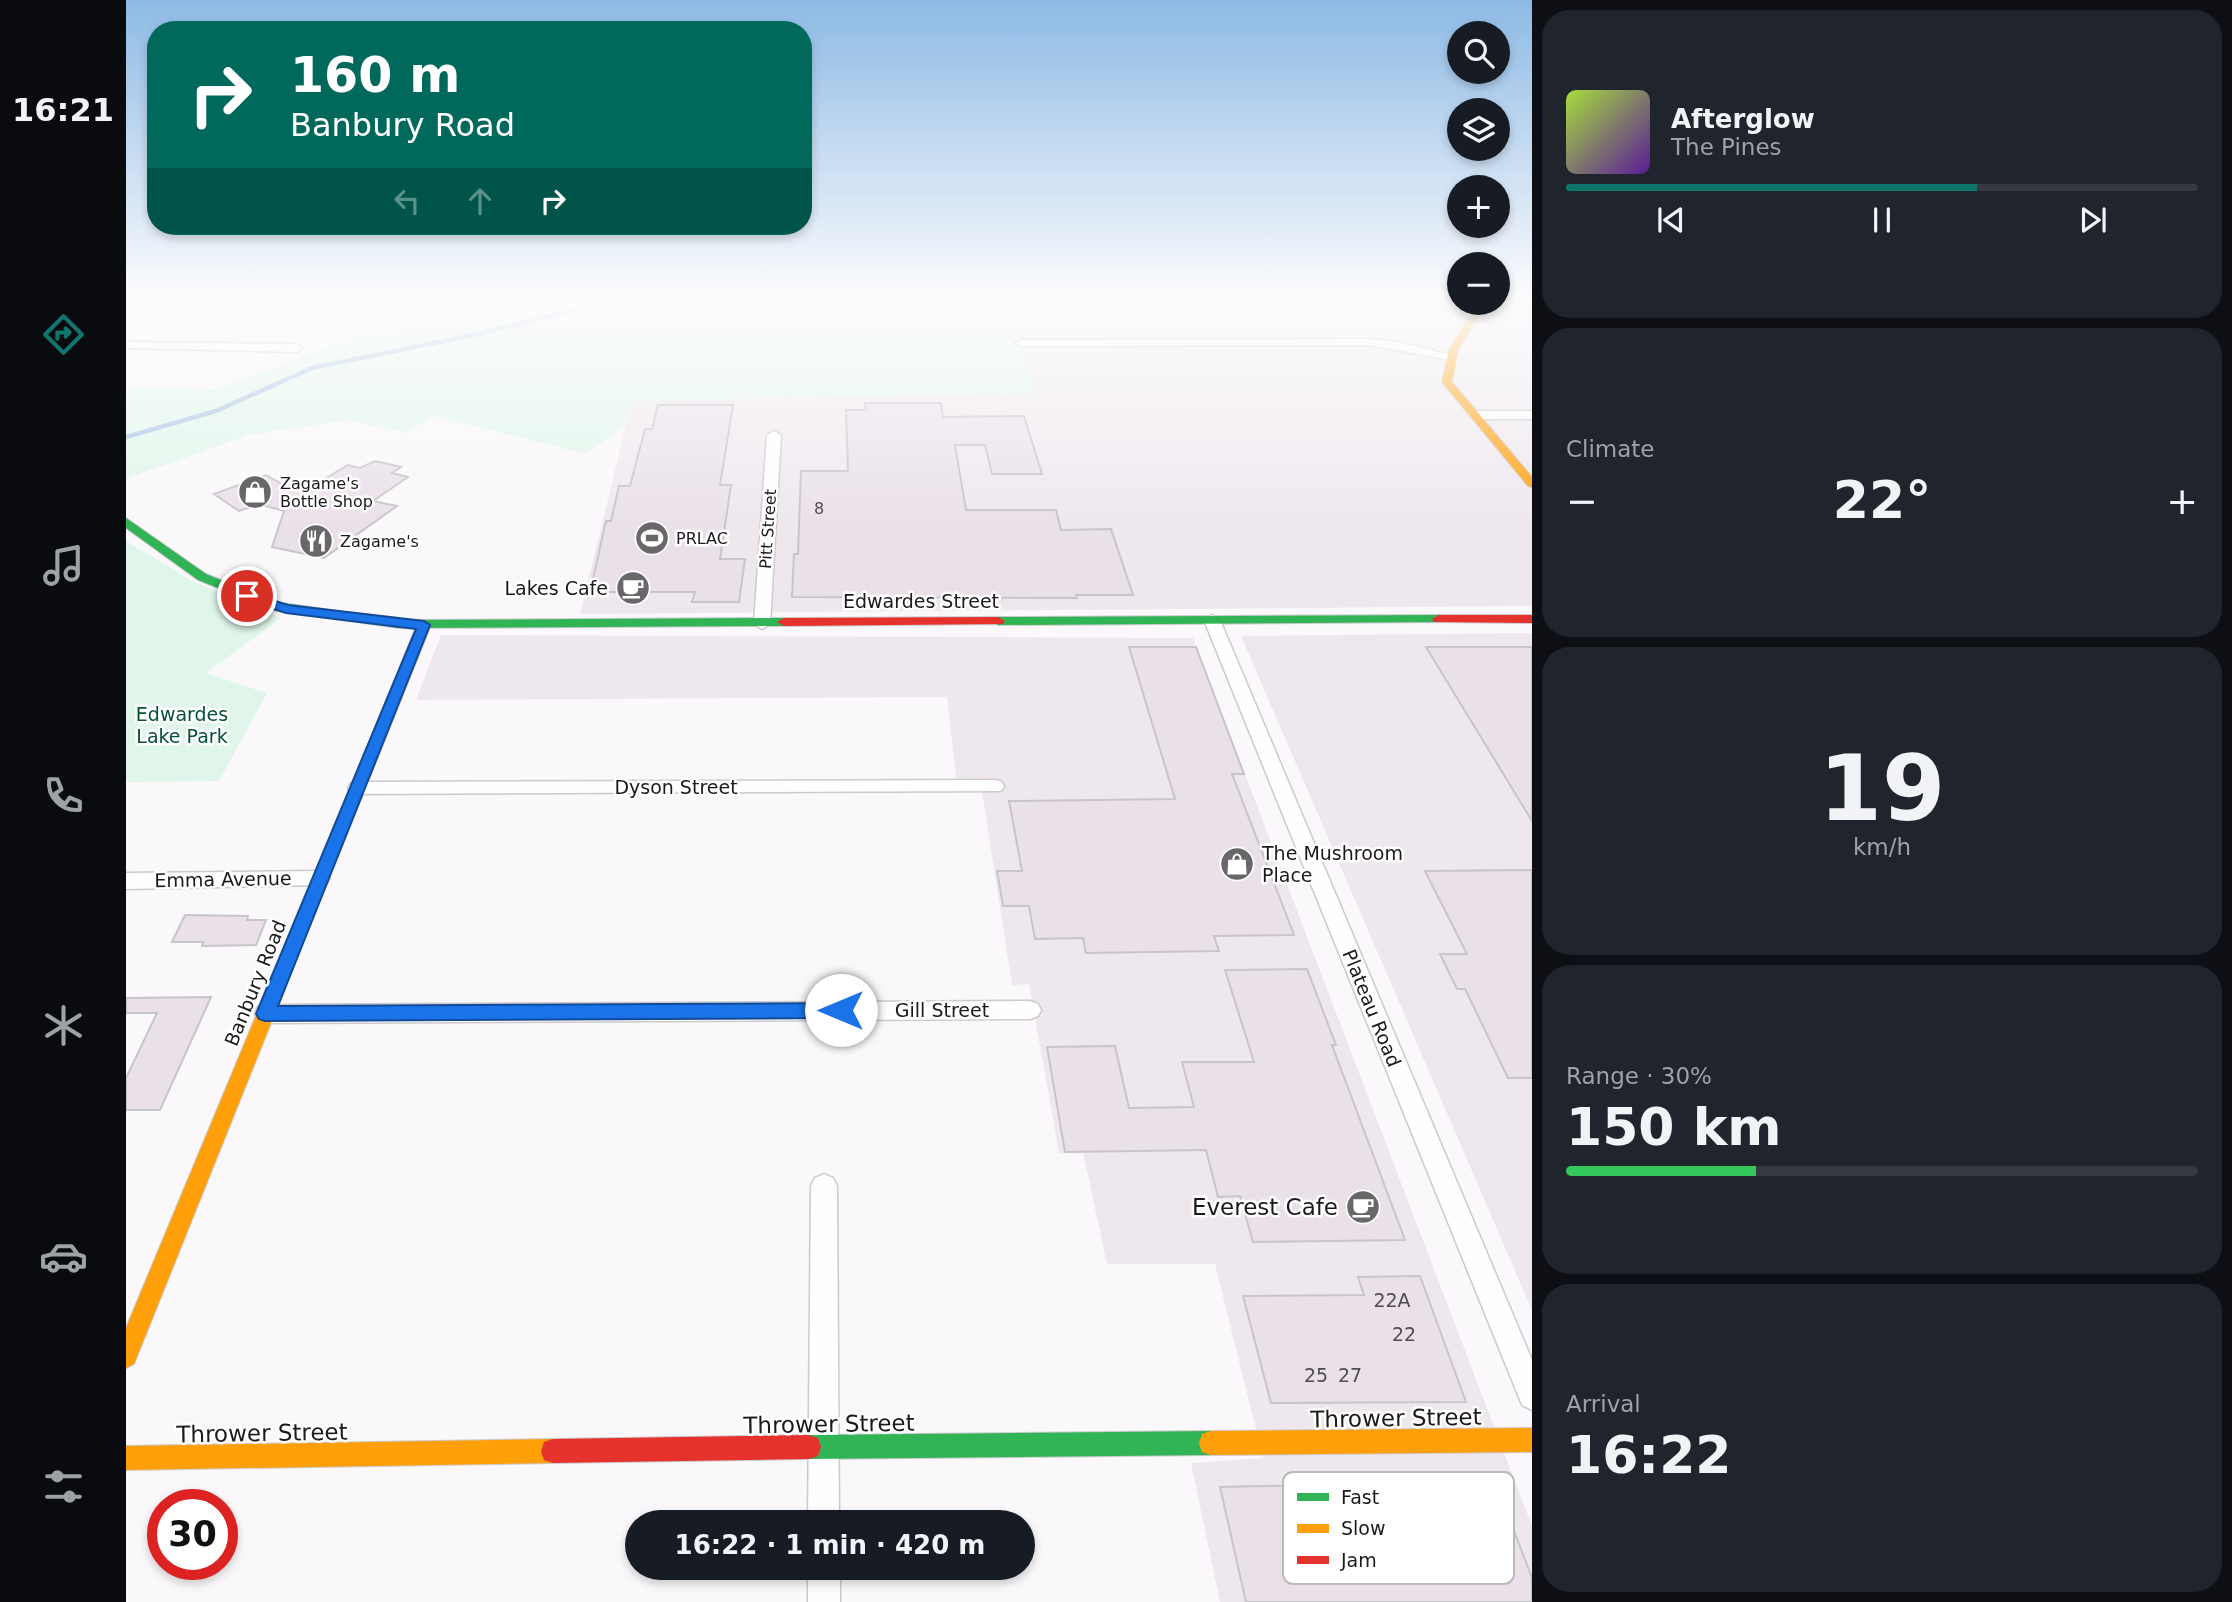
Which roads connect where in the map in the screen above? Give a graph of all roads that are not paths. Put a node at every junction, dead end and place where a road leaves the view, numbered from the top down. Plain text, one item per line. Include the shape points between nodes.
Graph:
1 (1446, 376) edge
2 (1474, 415) junction
3 (1532, 415) edge
4 (774, 435) dead end
5 (1532, 484) edge
6 (126, 508) edge
7 (126, 522) edge
8 (312, 612) junction
9 (1532, 619) edge
10 (1212, 620) junction
11 (762, 624) junction
12 (424, 625) junction
13 (994, 786) dead end
14 (358, 788) junction
15 (320, 878) junction
16 (126, 881) edge
17 (1030, 1010) dead end
18 (265, 1014) junction
19 (824, 1186) dead end
20 (126, 1356) edge
21 (1532, 1395) edge
22 (1532, 1440) edge
23 (823, 1447) junction
24 (126, 1458) edge
25 (823, 1510) edge
26 (824, 1580) edge
27 (824, 1602) edge

1 - 2 street
2 - 3 street
2 - 5 street
4 - 11 street, Pitt Street
6 - 8 street, Edwardes Street via 230,577
7 - 8 street, Edwardes Street via 202,577 272,606
8 - 12 street, Edwardes Street
9 - 10 street, Edwardes Street
10 - 11 street, Edwardes Street
10 - 21 street, Plateau Road
11 - 12 street, Edwardes Street
12 - 14 street, Banbury Road
13 - 14 street, Dyson Street
14 - 15 street, Banbury Road
15 - 16 street, Emma Avenue
15 - 18 street, Banbury Road
17 - 18 street, Gill Street
18 - 20 street, Banbury Road
19 - 23 street
22 - 23 street, Thrower Street
23 - 24 street, Thrower Street
23 - 25 street
26 - 27 street

